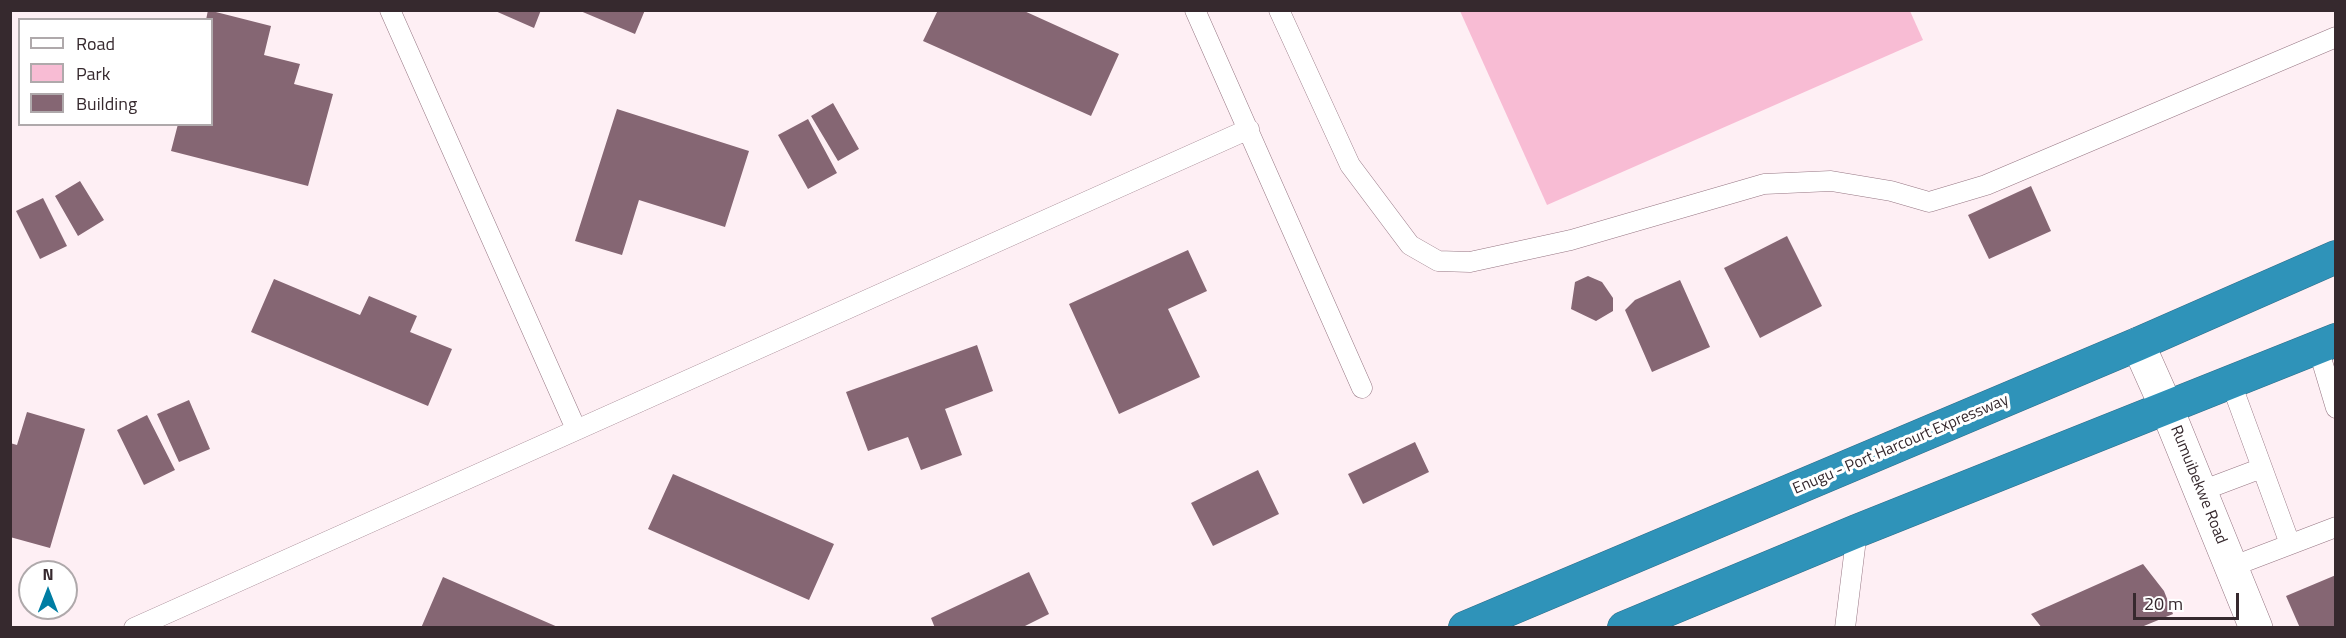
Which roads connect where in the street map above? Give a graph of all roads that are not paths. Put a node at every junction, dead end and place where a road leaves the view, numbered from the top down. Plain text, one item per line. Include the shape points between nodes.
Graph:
1 (390, 10) edge
2 (1196, 10) edge
3 (1279, 10) edge
4 (2336, 37) edge
5 (1249, 129) junction
6 (2336, 257) edge
7 (2138, 344) junction
8 (2327, 344) edge
9 (2231, 383) junction
10 (1362, 388) dead end
11 (2336, 408) edge
12 (2167, 409) junction
13 (576, 429) junction
14 (2262, 468) junction
15 (2201, 491) junction
16 (2336, 527) edge
17 (1857, 531) junction
18 (2290, 544) junction
19 (2231, 567) junction
20 (134, 627) edge
21 (1465, 627) edge
22 (1624, 627) edge
23 (1845, 627) edge
24 (2256, 627) edge

1 - 13 lane
2 - 5 lane
3 - 4 lane via 1350,165 1410,245 1438,261 1470,262 1571,240 1764,184 1831,181 1929,202 1986,185
5 - 10 lane
5 - 13 lane
6 - 7 highway, Enugu - Port Harcourt Expressway
7 - 12 street, Rumuibekwe Road
7 - 21 highway, Enugu - Port Harcourt Expressway
8 - 9 highway
8 - 11 lane
9 - 12 highway
9 - 14 lane
12 - 15 street, Rumuibekwe Road
12 - 17 highway
13 - 20 lane
14 - 15 lane
14 - 18 lane
15 - 19 street, Rumuibekwe Road
16 - 18 lane
17 - 22 highway
17 - 23 lane
18 - 19 lane
19 - 24 street, Rumuibekwe Road

